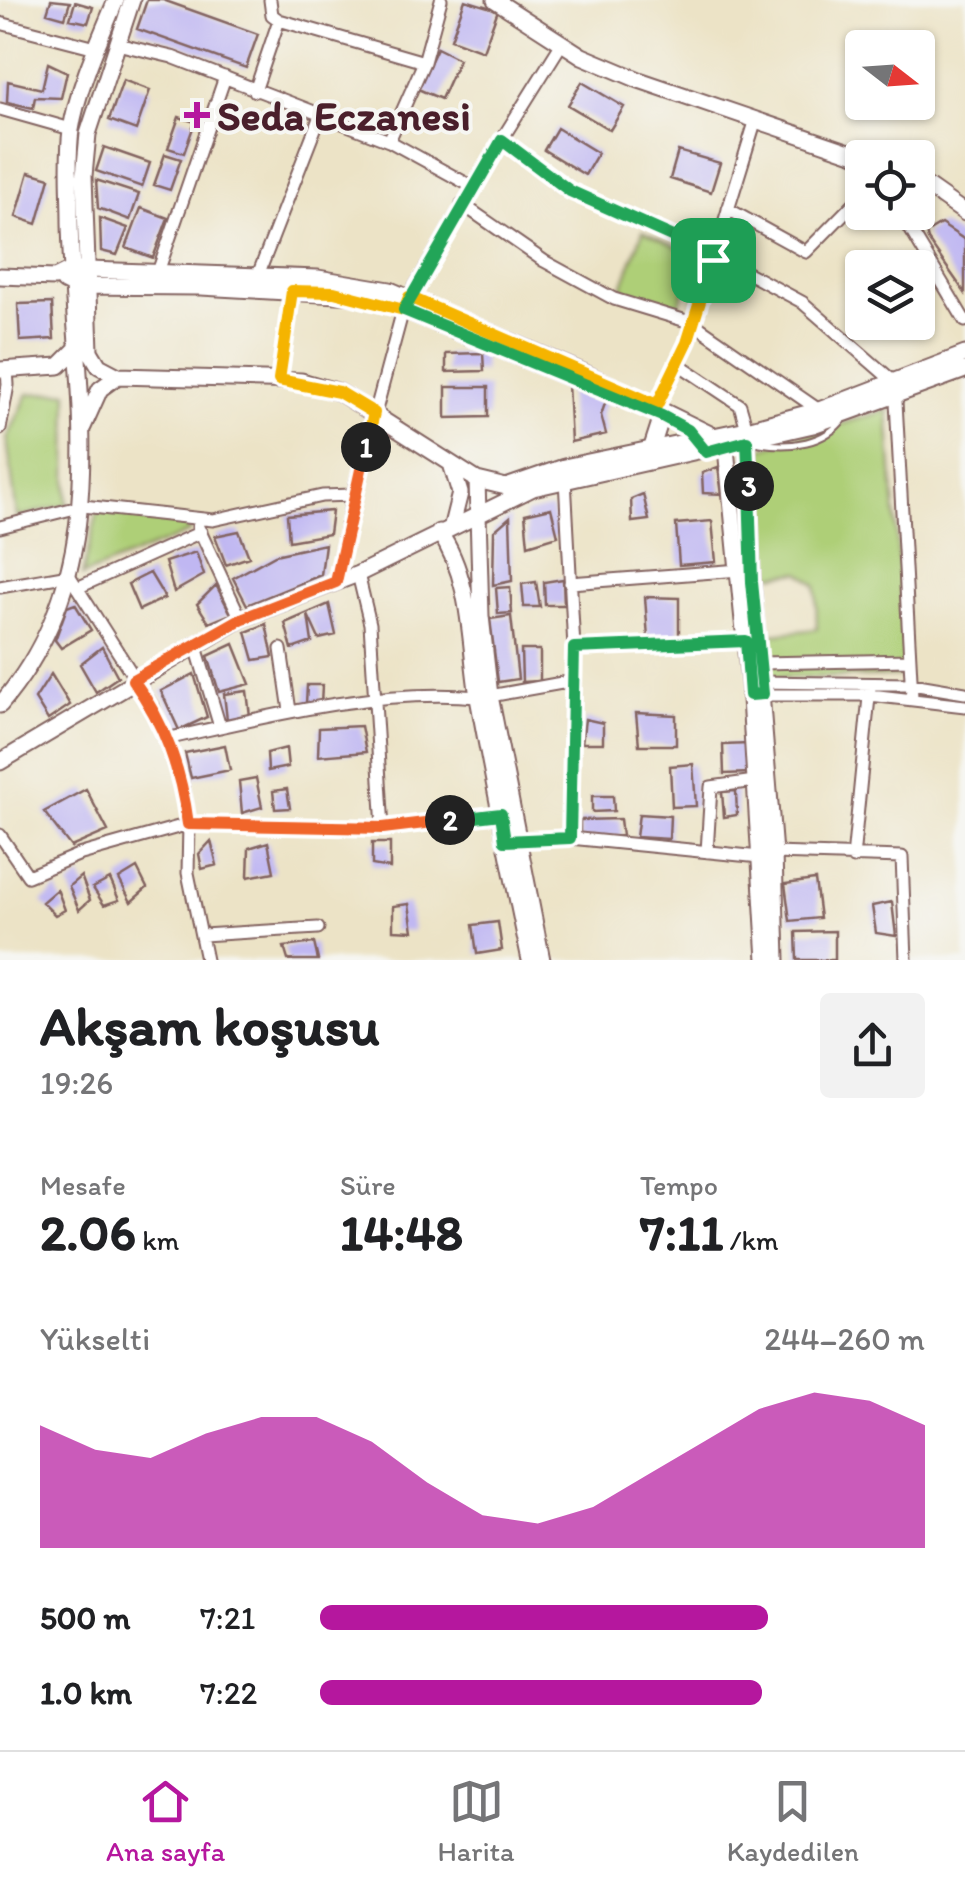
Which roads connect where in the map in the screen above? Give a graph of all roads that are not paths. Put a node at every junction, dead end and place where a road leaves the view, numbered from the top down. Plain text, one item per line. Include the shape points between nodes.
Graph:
1 (116, 0) edge
2 (132, 0) edge
3 (270, 0) edge
4 (441, 0) edge
5 (495, 0) edge
6 (279, 20) junction
7 (0, 23) edge
8 (562, 43) junction
9 (117, 44) junction
10 (96, 48) junction
11 (424, 62) junction
12 (225, 77) junction
13 (255, 91) junction
14 (0, 110) edge
15 (320, 116) junction
16 (756, 119) junction
17 (79, 132) junction
18 (502, 140) junction
19 (389, 141) junction
20 (845, 150) edge
21 (474, 187) junction
22 (935, 192) edge
23 (462, 204) junction
24 (728, 210) junction
25 (845, 212) edge
26 (965, 213) edge
27 (911, 230) edge
28 (714, 255) junction
29 (158, 272) junction
30 (258, 275) junction
31 (0, 276) edge
32 (80, 278) junction
33 (292, 291) junction
34 (406, 303) junction
35 (965, 320) edge
36 (693, 323) junction
37 (76, 349) junction
38 (965, 354) edge
39 (677, 363) junction
40 (965, 370) edge
41 (4, 374) edge
42 (118, 376) junction
43 (279, 380) junction
44 (77, 384) junction
45 (891, 392) junction
46 (819, 410) junction
47 (660, 411) junction
48 (374, 413) junction
49 (82, 426) junction
50 (0, 429) edge
51 (747, 435) junction
52 (715, 438) junction
53 (652, 447) junction
54 (451, 464) junction
55 (564, 478) junction
56 (477, 480) junction
57 (354, 495) junction
58 (83, 506) junction
59 (480, 512) junction
60 (194, 518) junction
61 (0, 527) edge
62 (445, 528) junction
63 (201, 532) junction
64 (740, 570) junction
65 (358, 574) junction
66 (73, 581) junction
67 (336, 582) junction
68 (570, 583) junction
69 (0, 588) edge
70 (241, 619) junction
71 (746, 641) junction
72 (195, 644) junction
73 (574, 648) junction
74 (282, 649) dead end
75 (910, 660) junction
76 (760, 663) junction
77 (133, 680) junction
78 (574, 682) junction
79 (756, 688) junction
80 (870, 689) junction
81 (912, 690) junction
82 (965, 693) edge
83 (484, 696) junction
84 (378, 700) junction
85 (0, 705) edge
86 (965, 706) edge
87 (290, 712) junction
88 (220, 727) junction
89 (166, 739) junction
90 (0, 762) edge
91 (755, 781) junction
92 (501, 814) junction
93 (188, 824) junction
94 (383, 828) junction
95 (0, 835) edge
96 (570, 838) junction
97 (511, 840) junction
98 (706, 852) junction
99 (767, 855) junction
100 (853, 858) junction
101 (318, 928) dead end
102 (202, 935) junction
103 (206, 960) edge
104 (530, 960) edge
105 (542, 960) edge
106 (766, 960) edge
107 (777, 960) edge
108 (906, 960) edge

1 - 10 street
2 - 9 street
3 - 6 street
4 - 11 street
5 - 8 street
6 - 11 street
6 - 13 street
7 - 10 street
8 - 16 street via 639,80
8 - 18 street
9 - 12 street
9 - 17 street
10 - 17 street
11 - 19 street
12 - 13 street
12 - 29 street
13 - 15 street
14 - 17 street
15 - 19 street
15 - 30 street
16 - 20 street
16 - 24 street
17 - 32 street
18 - 21 street
18 - 28 street via 570,191
19 - 21 street
21 - 23 street
22 - 26 street
23 - 34 street
23 - 36 street via 614,299
24 - 25 street via 806,252
24 - 28 street
27 - 35 street
28 - 36 street
28 - 45 street via 802,302 882,369
29 - 30 street
29 - 32 street
30 - 34 street via 358,283
31 - 32 street
32 - 33 street
32 - 37 street
32 - 42 street via 90,351 99,366
33 - 34 street
33 - 43 street
34 - 47 street
34 - 48 street
36 - 39 street
36 - 46 street
37 - 41 street via 59,366
37 - 44 street
38 - 45 street
39 - 47 street
39 - 51 street via 740,406
40 - 45 street
41 - 44 street via 52,375
41 - 50 street
42 - 43 street
42 - 49 street via 100,390
43 - 48 street via 339,392
44 - 49 street
45 - 46 street
45 - 51 street via 847,413
45 - 75 street
46 - 51 street
47 - 52 street
47 - 53 street
48 - 54 street
48 - 57 street
49 - 58 street
51 - 52 street
51 - 76 street
52 - 53 street
52 - 55 street via 706,452
52 - 64 street
53 - 56 street via 506,487
54 - 56 street
54 - 62 street via 460,493
55 - 59 street
55 - 68 street
56 - 59 street
57 - 60 street
57 - 67 street
58 - 60 street
58 - 61 street
58 - 66 street
59 - 62 street
59 - 83 street
60 - 63 street
62 - 65 street
62 - 83 street
63 - 66 street
63 - 70 street
64 - 68 street
64 - 71 street
65 - 67 street
65 - 84 street
66 - 69 street
66 - 77 street
66 - 85 street
67 - 70 street
68 - 73 street
70 - 72 street
71 - 73 street
71 - 79 street
72 - 77 street
72 - 88 street
73 - 78 street
74 - 87 street
75 - 76 street
75 - 81 street
76 - 79 street
77 - 89 street
77 - 90 street
78 - 83 street
78 - 96 street
79 - 80 street
79 - 91 street
79 - 99 street
80 - 81 street
80 - 100 street
81 - 82 street
81 - 86 street
83 - 84 street
83 - 92 street
83 - 97 street
84 - 87 street
84 - 94 street
87 - 88 street
88 - 89 street
89 - 93 street via 181,774
91 - 98 street via 711,787
91 - 99 street
92 - 94 street
92 - 97 street
93 - 94 street
93 - 95 street via 28,876
93 - 102 street via 188,873
96 - 97 street
96 - 98 street
97 - 104 street
97 - 105 street
98 - 99 street
99 - 100 street
99 - 106 street
99 - 107 street
100 - 108 street via 902,857
101 - 102 street
102 - 103 street

